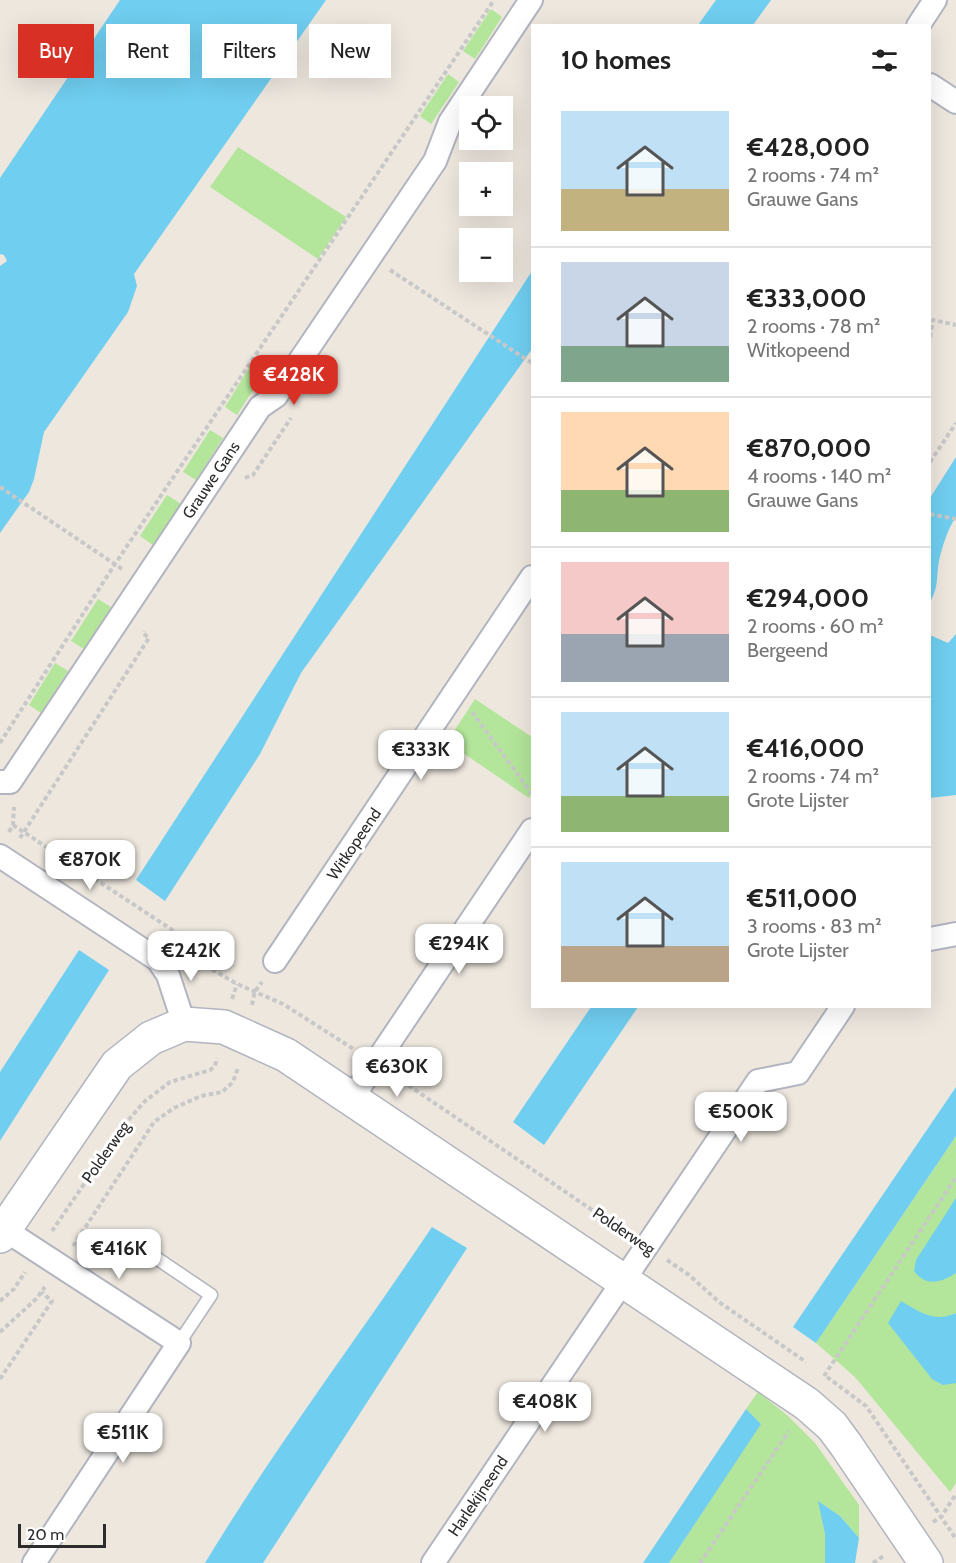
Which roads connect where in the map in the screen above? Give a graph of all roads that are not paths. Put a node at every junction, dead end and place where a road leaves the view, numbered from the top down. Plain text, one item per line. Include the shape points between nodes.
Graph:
1 (531, 0) edge
2 (934, 0) edge
3 (919, 24) edge
4 (931, 86) edge
5 (956, 102) edge
6 (531, 579) edge
7 (5, 782) edge
8 (531, 831) edge
9 (3, 848) edge
10 (956, 934) edge
11 (931, 939) edge
12 (275, 961) dead end
13 (842, 1008) edge
14 (184, 1024) junction
15 (352, 1098) junction
16 (3, 1233) edge
17 (137, 1245) dead end
18 (624, 1281) junction
19 (179, 1343) junction
20 (34, 1563) edge
21 (433, 1563) edge
22 (926, 1563) edge

1 - 7 street, Grauwe Gans via 450,122 435,161 276,396 260,408
2 - 3 street
4 - 5 street
6 - 12 street, Witkopeend
8 - 15 street
9 - 14 street via 158,960 168,975
10 - 11 street
13 - 18 street, Harlekijneend via 798,1072 758,1081
14 - 15 street via 234,1032 286,1055
14 - 16 street via 151,1038 117,1065
15 - 18 street
16 - 19 street via 38,1251
17 - 19 lane via 211,1295
18 - 21 street, Harlekijneend
18 - 22 street via 807,1404 832,1426
19 - 20 street

